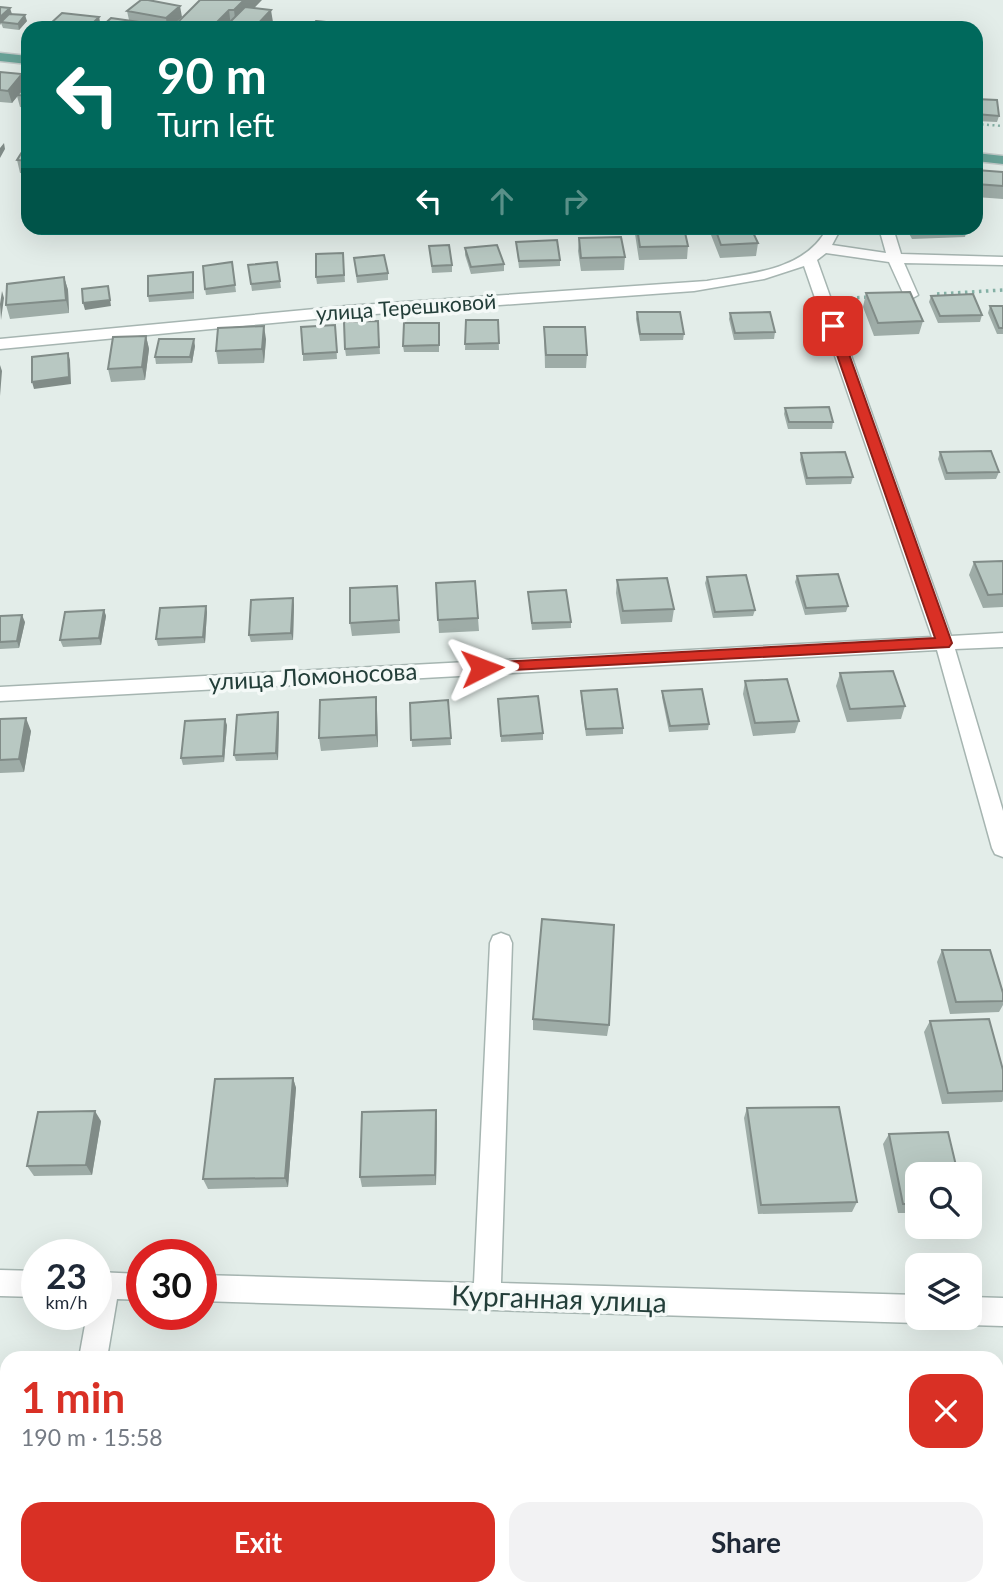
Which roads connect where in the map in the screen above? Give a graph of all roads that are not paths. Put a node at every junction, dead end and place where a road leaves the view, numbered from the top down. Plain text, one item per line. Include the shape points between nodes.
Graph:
1 (0, 57) edge
2 (21, 59) edge
3 (983, 158) edge
4 (1003, 160) edge
5 (829, 235) edge
6 (888, 235) edge
7 (817, 254) junction
8 (895, 260) junction
9 (1003, 261) edge
10 (911, 295) edge
11 (0, 344) edge
12 (1003, 640) edge
13 (944, 643) junction
14 (0, 694) edge
15 (1003, 848) edge
16 (500, 943) dead end
17 (0, 1283) edge
18 (21, 1284) edge
19 (217, 1289) edge
20 (486, 1297) junction
21 (905, 1310) edge
22 (982, 1311) edge
23 (1003, 1312) edge
24 (96, 1330) edge
25 (94, 1351) edge

1 - 2 main road
3 - 4 main road
5 - 7 street
6 - 8 street
7 - 8 street
7 - 11 street, улица Терешковой via 744,280 694,287 347,311
7 - 13 street
8 - 9 street
8 - 10 street
12 - 13 street, улица Ломоносова
13 - 14 street, улица Ломоносова
13 - 15 street
16 - 20 street
17 - 18 street
19 - 20 street, Курганная улица
20 - 21 street, Курганная улица
22 - 23 street
24 - 25 street

